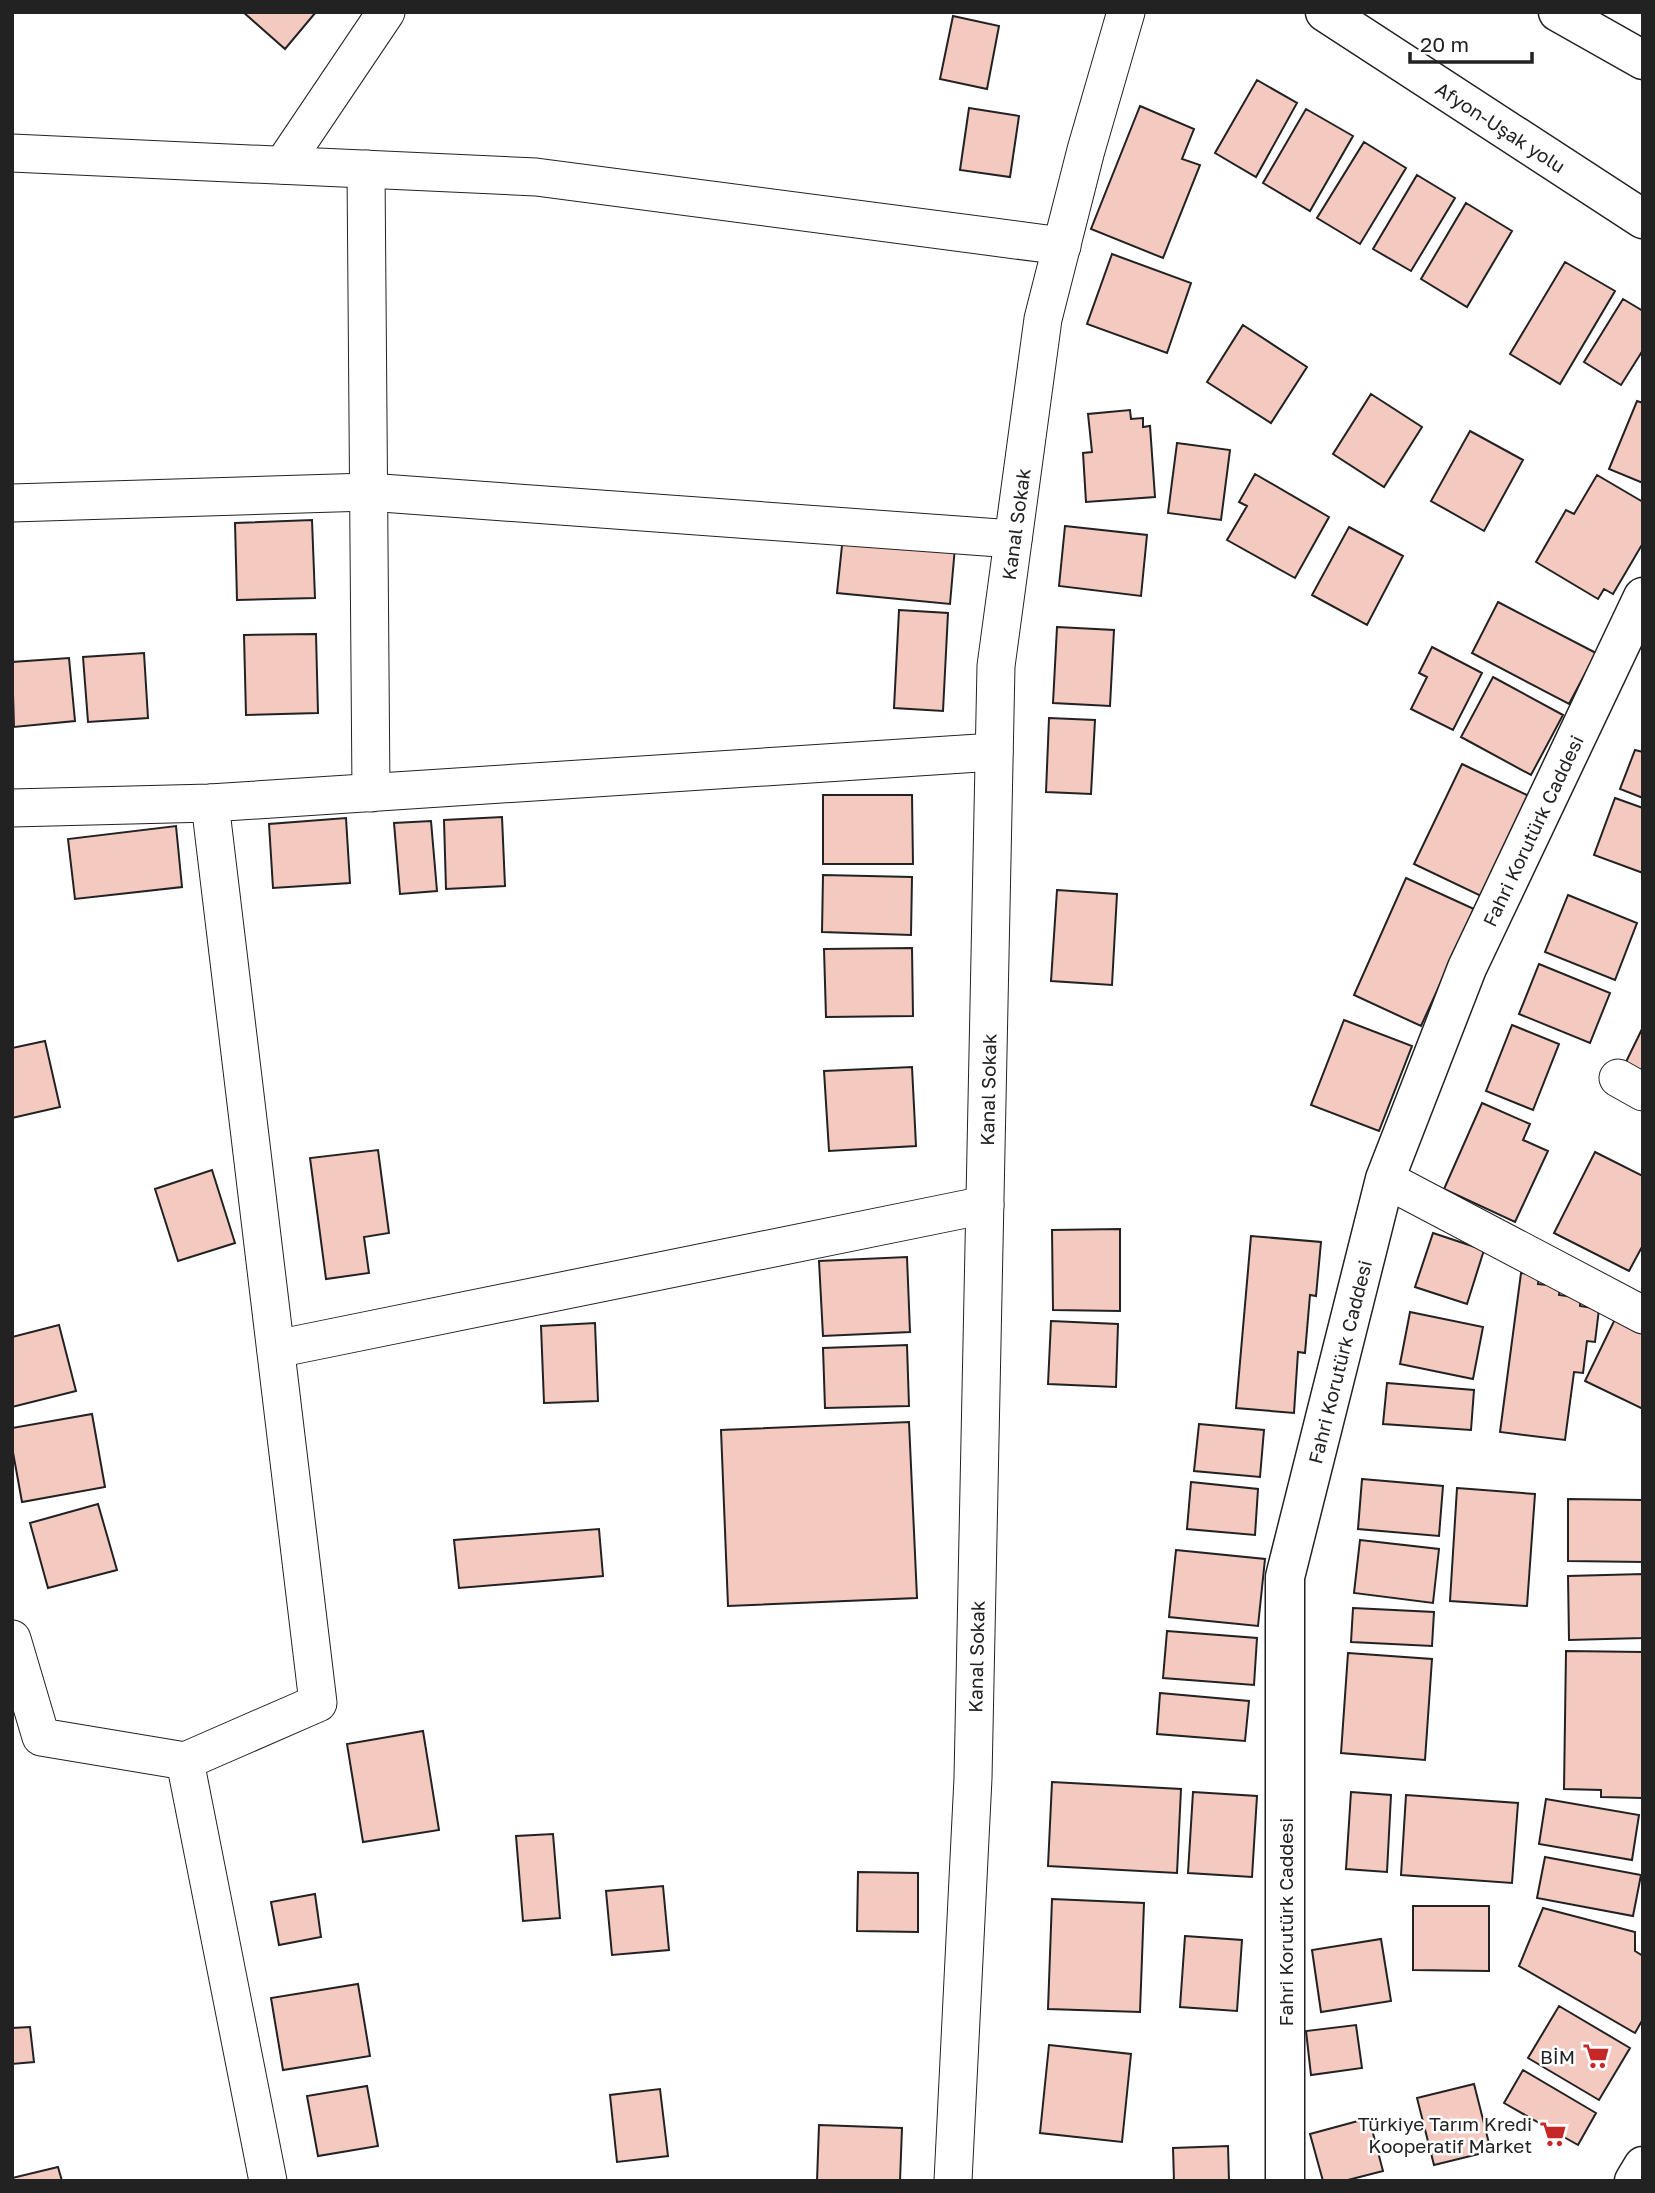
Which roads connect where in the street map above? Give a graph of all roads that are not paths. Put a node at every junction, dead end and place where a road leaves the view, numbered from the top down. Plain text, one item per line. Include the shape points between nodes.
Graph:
1 (386, 12) edge
2 (1126, 12) edge
3 (1325, 12) edge
4 (1558, 12) edge
5 (1643, 60) edge
6 (12, 153) edge
7 (283, 165) junction
8 (366, 169) junction
9 (1643, 219) edge
10 (1062, 246) junction
11 (368, 492) junction
12 (12, 503) edge
13 (1013, 539) junction
14 (1643, 597) edge
15 (1634, 639) edge
16 (994, 752) junction
17 (371, 793) junction
18 (210, 803) junction
19 (12, 808) edge
20 (1385, 1179) junction
21 (985, 1205) junction
22 (1643, 1315) edge
23 (276, 1349) junction
24 (12, 1639) edge
25 (27, 1742) edge
26 (185, 1761) junction
27 (1643, 2166) edge
28 (268, 2181) edge
29 (954, 2181) edge
30 (1285, 2181) edge
31 (1634, 2181) edge

1 - 7 street
2 - 10 street, Kanal Sokak
3 - 9 main road, Afyon-Uşak yolu
4 - 5 main road
6 - 7 street
7 - 8 street
8 - 10 street via 536,177
8 - 11 street
10 - 13 street, Kanal Sokak via 1043,319
11 - 12 street
11 - 13 street
11 - 17 street
13 - 16 street, Kanal Sokak via 996,666
14 - 15 main road, Fahri Korutürk Caddesi
15 - 20 main road, Fahri Korutürk Caddesi via 1467,968
16 - 17 street
16 - 21 street, Kanal Sokak
17 - 18 street
18 - 19 street
18 - 23 street
20 - 22 street
20 - 30 main road, Fahri Korutürk Caddesi via 1285,1577
21 - 23 street
21 - 29 street, Kanal Sokak via 973,1778
23 - 26 street via 318,1703
24 - 25 street
25 - 26 street
26 - 28 street
27 - 31 main road

